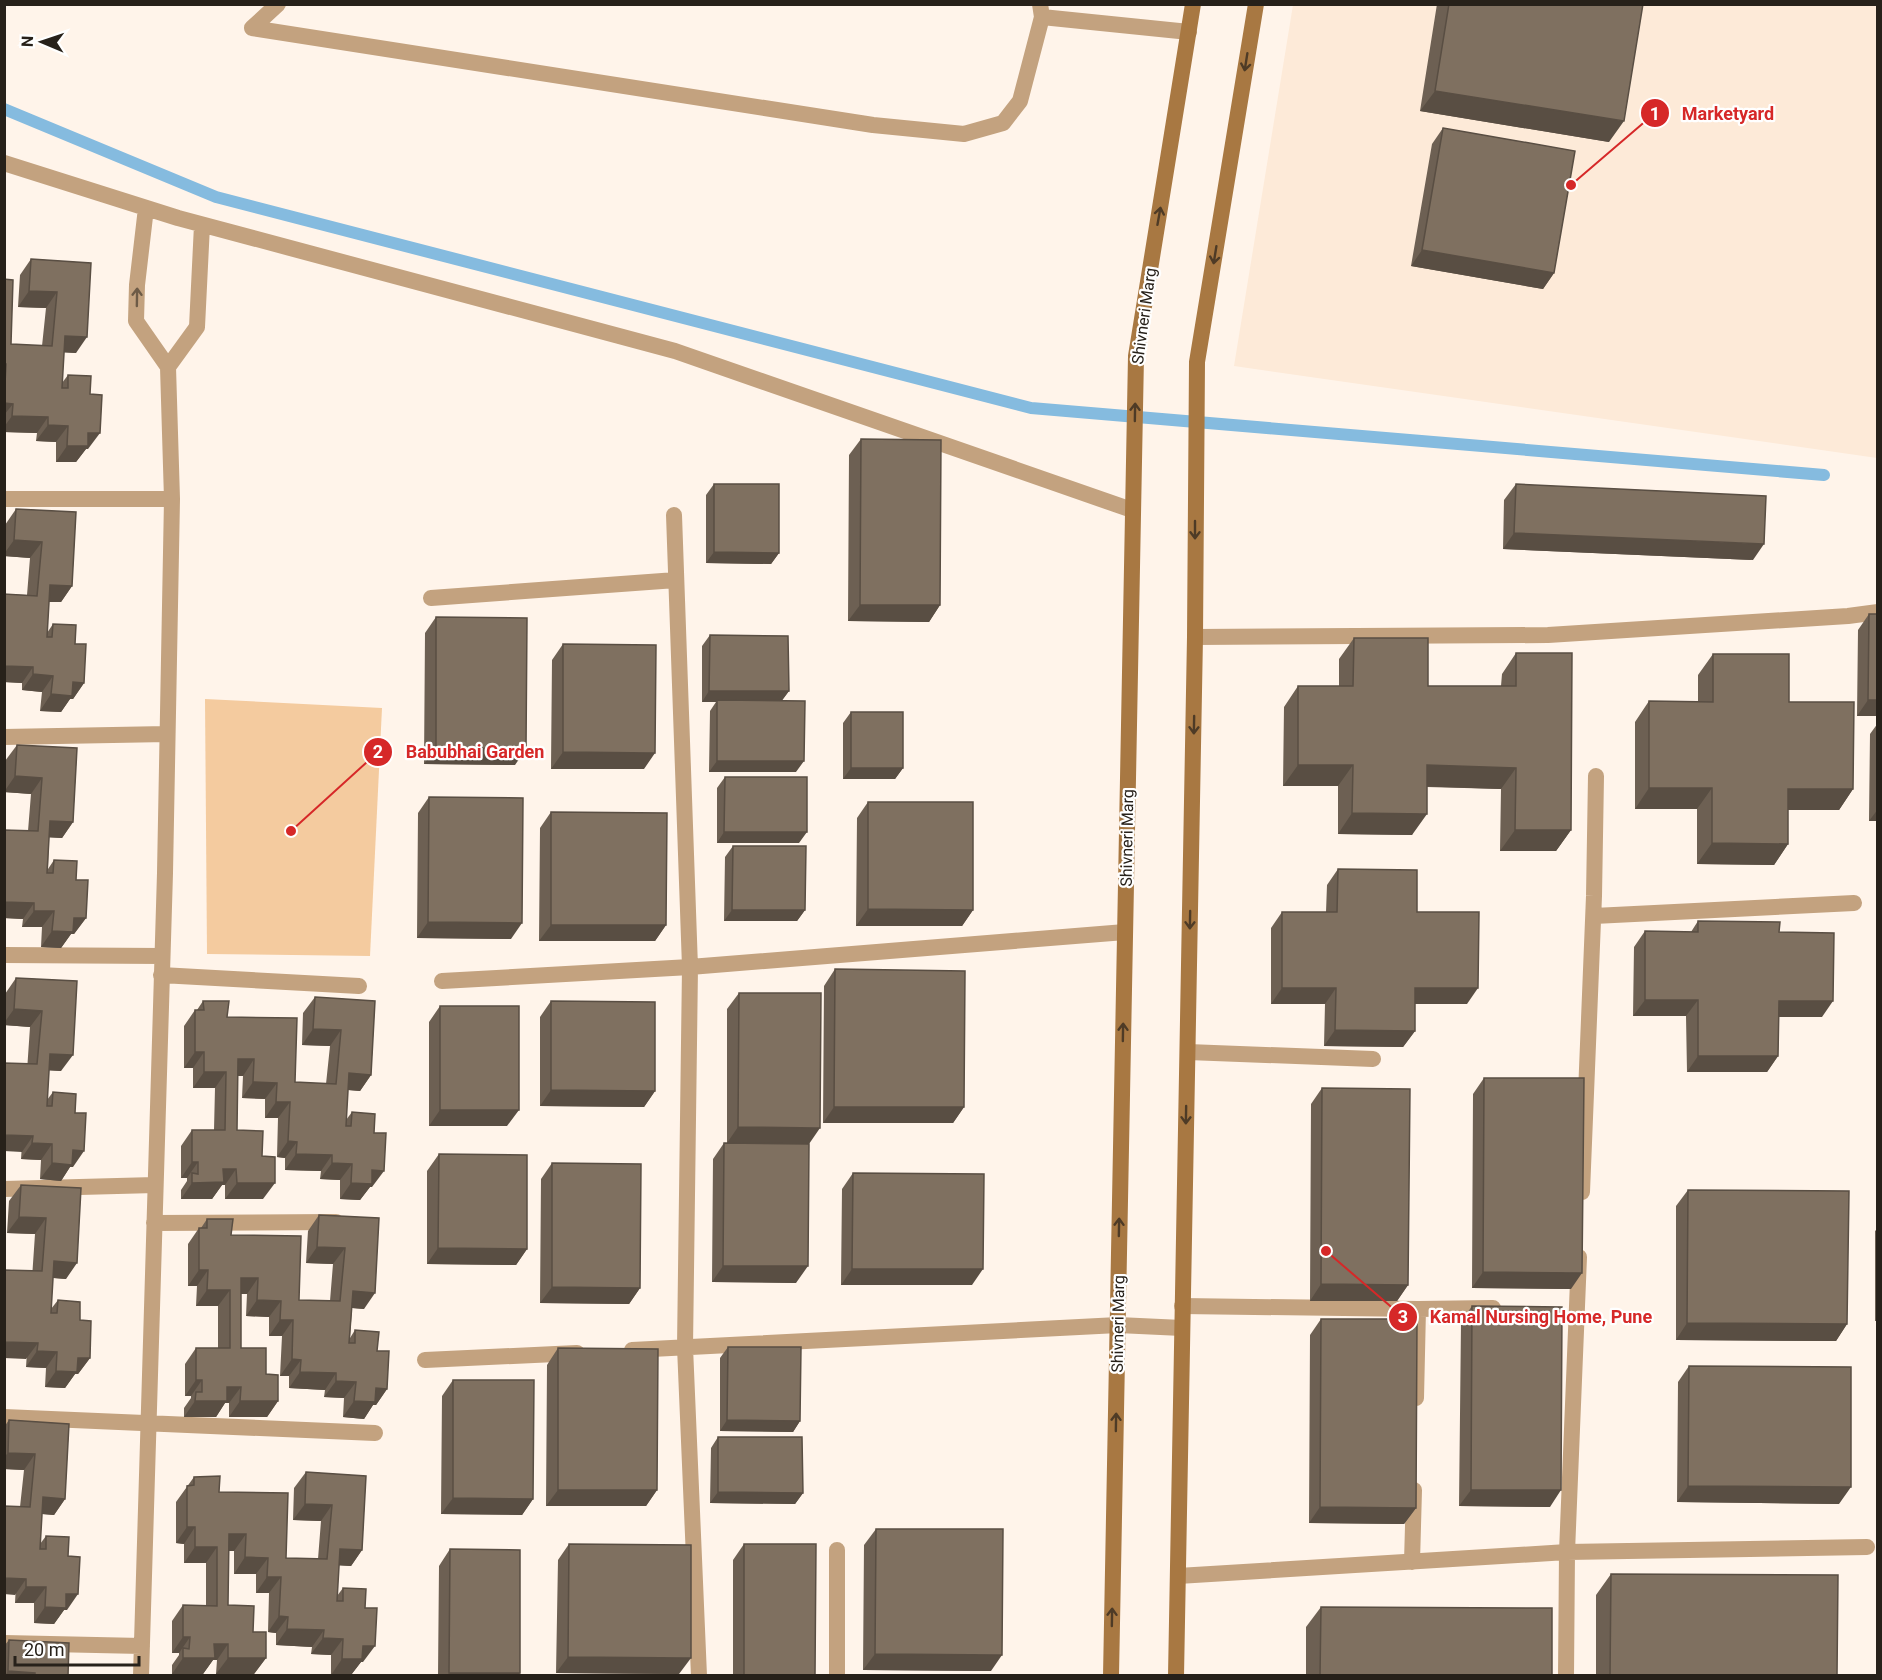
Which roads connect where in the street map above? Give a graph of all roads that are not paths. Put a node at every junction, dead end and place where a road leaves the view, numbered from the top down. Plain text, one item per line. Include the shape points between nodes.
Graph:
1 (278, 4) edge
2 (1193, 4) edge
3 (1256, 4) edge
4 (1041, 11) edge
5 (1189, 33) junction
6 (4, 163) edge
7 (146, 208) junction
8 (202, 225) junction
9 (168, 367) junction
10 (4, 499) edge
11 (172, 499) junction
12 (1132, 510) junction
13 (674, 515) dead end
14 (676, 580) junction
15 (431, 598) dead end
16 (1878, 612) edge
17 (1195, 637) junction
18 (167, 734) junction
19 (4, 737) edge
20 (1596, 776) dead end
21 (1854, 903) dead end
22 (1594, 916) junction
23 (1125, 932) junction
24 (4, 956) edge
25 (162, 957) junction
26 (690, 967) junction
27 (161, 975) junction
28 (441, 981) dead end
29 (359, 986) dead end
30 (1188, 1052) junction
31 (1373, 1059) edge
32 (155, 1185) junction
33 (4, 1189) edge
34 (1581, 1212) edge
35 (354, 1222) edge
36 (154, 1223) junction
37 (1580, 1236) edge
38 (1182, 1306) junction
39 (1509, 1308) edge
40 (1418, 1309) junction
41 (1118, 1325) junction
42 (1182, 1328) junction
43 (685, 1347) junction
44 (614, 1351) edge
45 (591, 1352) edge
46 (425, 1360) dead end
47 (1416, 1413) edge
48 (4, 1417) edge
49 (149, 1424) junction
50 (375, 1433) edge
51 (1414, 1470) edge
52 (1868, 1547) dead end
53 (837, 1550) dead end
54 (1567, 1552) junction
55 (1412, 1562) junction
56 (1178, 1576) junction
57 (4, 1643) edge
58 (142, 1646) junction
59 (141, 1676) edge
60 (699, 1676) edge
61 (837, 1676) edge
62 (1111, 1676) edge
63 (1176, 1676) edge
64 (1566, 1676) edge

1 - 4 street via 252,28 873,125 964,134 1003,123 1020,101
2 - 5 main road, Shivneri Marg
3 -> 17 main road via 1197,362
4 - 5 street
12 -> 5 main road, Shivneri Marg via 1136,356
6 - 7 street
7 - 8 street
9 -> 7 street via 136,321
8 - 9 street via 197,327
8 - 12 street via 675,351
9 - 11 street
10 - 11 street
11 - 18 street
12 - 23 main road, Shivneri Marg
13 - 14 street
14 - 15 street
14 - 26 street
16 - 17 street via 1548,635
17 -> 30 main road
18 - 19 street
18 - 25 street
20 - 22 street
21 - 22 street
22 - 34 street
23 - 26 street
41 -> 23 main road, Shivneri Marg
24 - 25 street
25 - 27 street
26 - 28 street
26 - 43 street
27 - 29 street
27 - 32 street
30 - 31 street
30 -> 38 main road
32 - 33 street
32 - 36 street
35 - 36 street
36 - 49 street
37 - 54 street via 1572,1307
38 - 40 street
38 - 42 main road
39 - 40 street
40 - 47 street
41 - 42 street
41 - 43 street
62 -> 41 main road, Shivneri Marg
42 - 56 main road
43 - 44 street
43 - 60 street
45 - 46 street
48 - 49 street
49 - 50 street
49 - 58 street
51 - 55 street
52 - 54 street
53 - 61 street
54 - 55 street
54 - 64 street
55 - 56 street
56 - 63 main road
57 - 58 street
58 - 59 street

